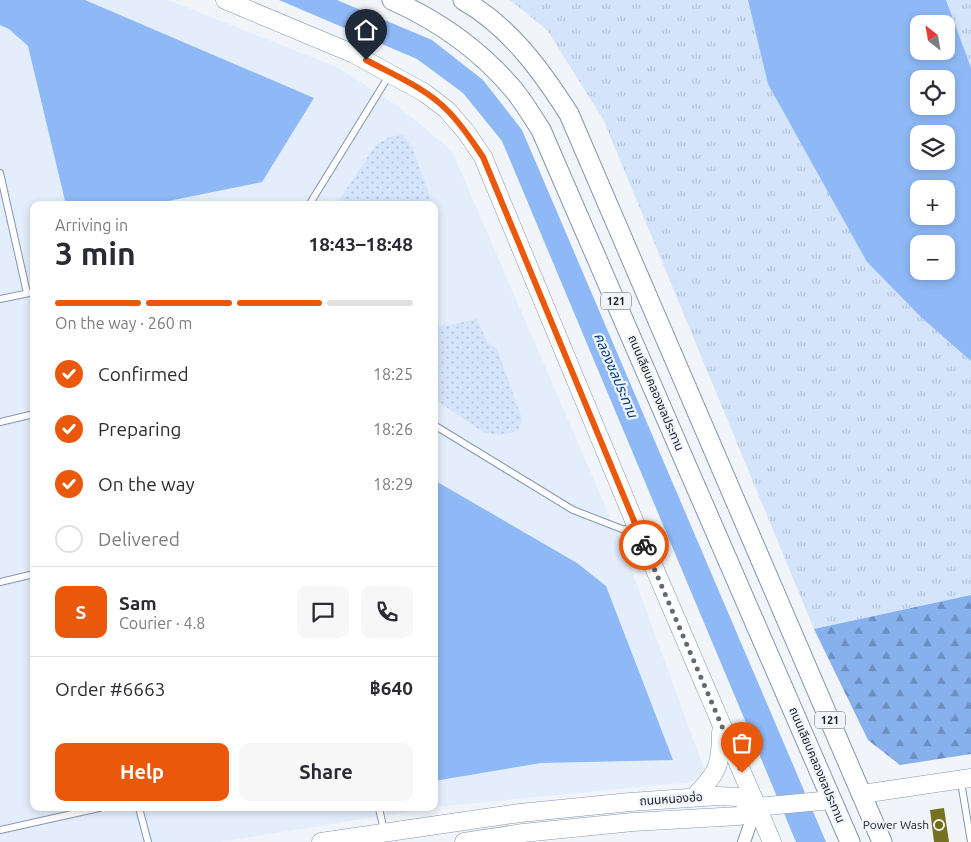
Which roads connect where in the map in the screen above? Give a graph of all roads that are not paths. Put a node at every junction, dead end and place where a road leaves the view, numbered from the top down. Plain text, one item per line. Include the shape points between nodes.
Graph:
1 (225, 0) edge
2 (392, 0) edge
3 (463, 0) edge
4 (390, 73) junction
5 (0, 173) edge
6 (311, 201) edge
7 (30, 292) edge
8 (0, 299) edge
9 (30, 415) edge
10 (0, 422) edge
11 (438, 426) edge
12 (638, 530) junction
13 (30, 575) edge
14 (0, 582) edge
15 (720, 722) junction
16 (966, 779) edge
17 (862, 794) junction
18 (694, 798) junction
19 (832, 800) junction
20 (756, 806) junction
21 (86, 811) edge
22 (140, 811) edge
23 (380, 811) edge
24 (0, 830) edge
25 (385, 832) junction
26 (148, 842) edge
27 (321, 842) edge
28 (464, 842) edge
29 (744, 842) edge
30 (772, 842) edge
31 (850, 842) edge
32 (882, 842) edge
33 (971, 842) edge

1 - 4 main road via 354,54
2 - 19 main road, ถนนเลียบคลองชลประทาน / 121 via 456,35 488,61 514,90 541,130
3 - 17 main road, 121 via 494,22 524,50 569,114
4 - 6 lane
4 - 12 main road via 426,92 447,110 483,157
5 - 7 lane
7 - 8 lane
9 - 10 lane
11 - 12 lane via 572,510 622,528
12 - 15 main road
13 - 14 lane
15 - 18 main road via 721,754 717,771
15 - 20 main road
16 - 17 main road
16 - 33 lane
17 - 19 main road
17 - 32 main road, 121
18 - 20 main road, ถนนหนองฮ่อ via 738,797
18 - 25 main road, ถนนหนองฮ่อ via 520,813
19 - 20 main road
19 - 31 main road, ถนนเลียบคลองชลประทาน / 121
20 - 28 main road, ถนนหนองฮ่อ via 739,816 633,822
20 - 29 street
20 - 30 main road
21 - 24 lane
22 - 26 lane
23 - 25 lane
25 - 27 main road, ถนนหนองฮ่อ

